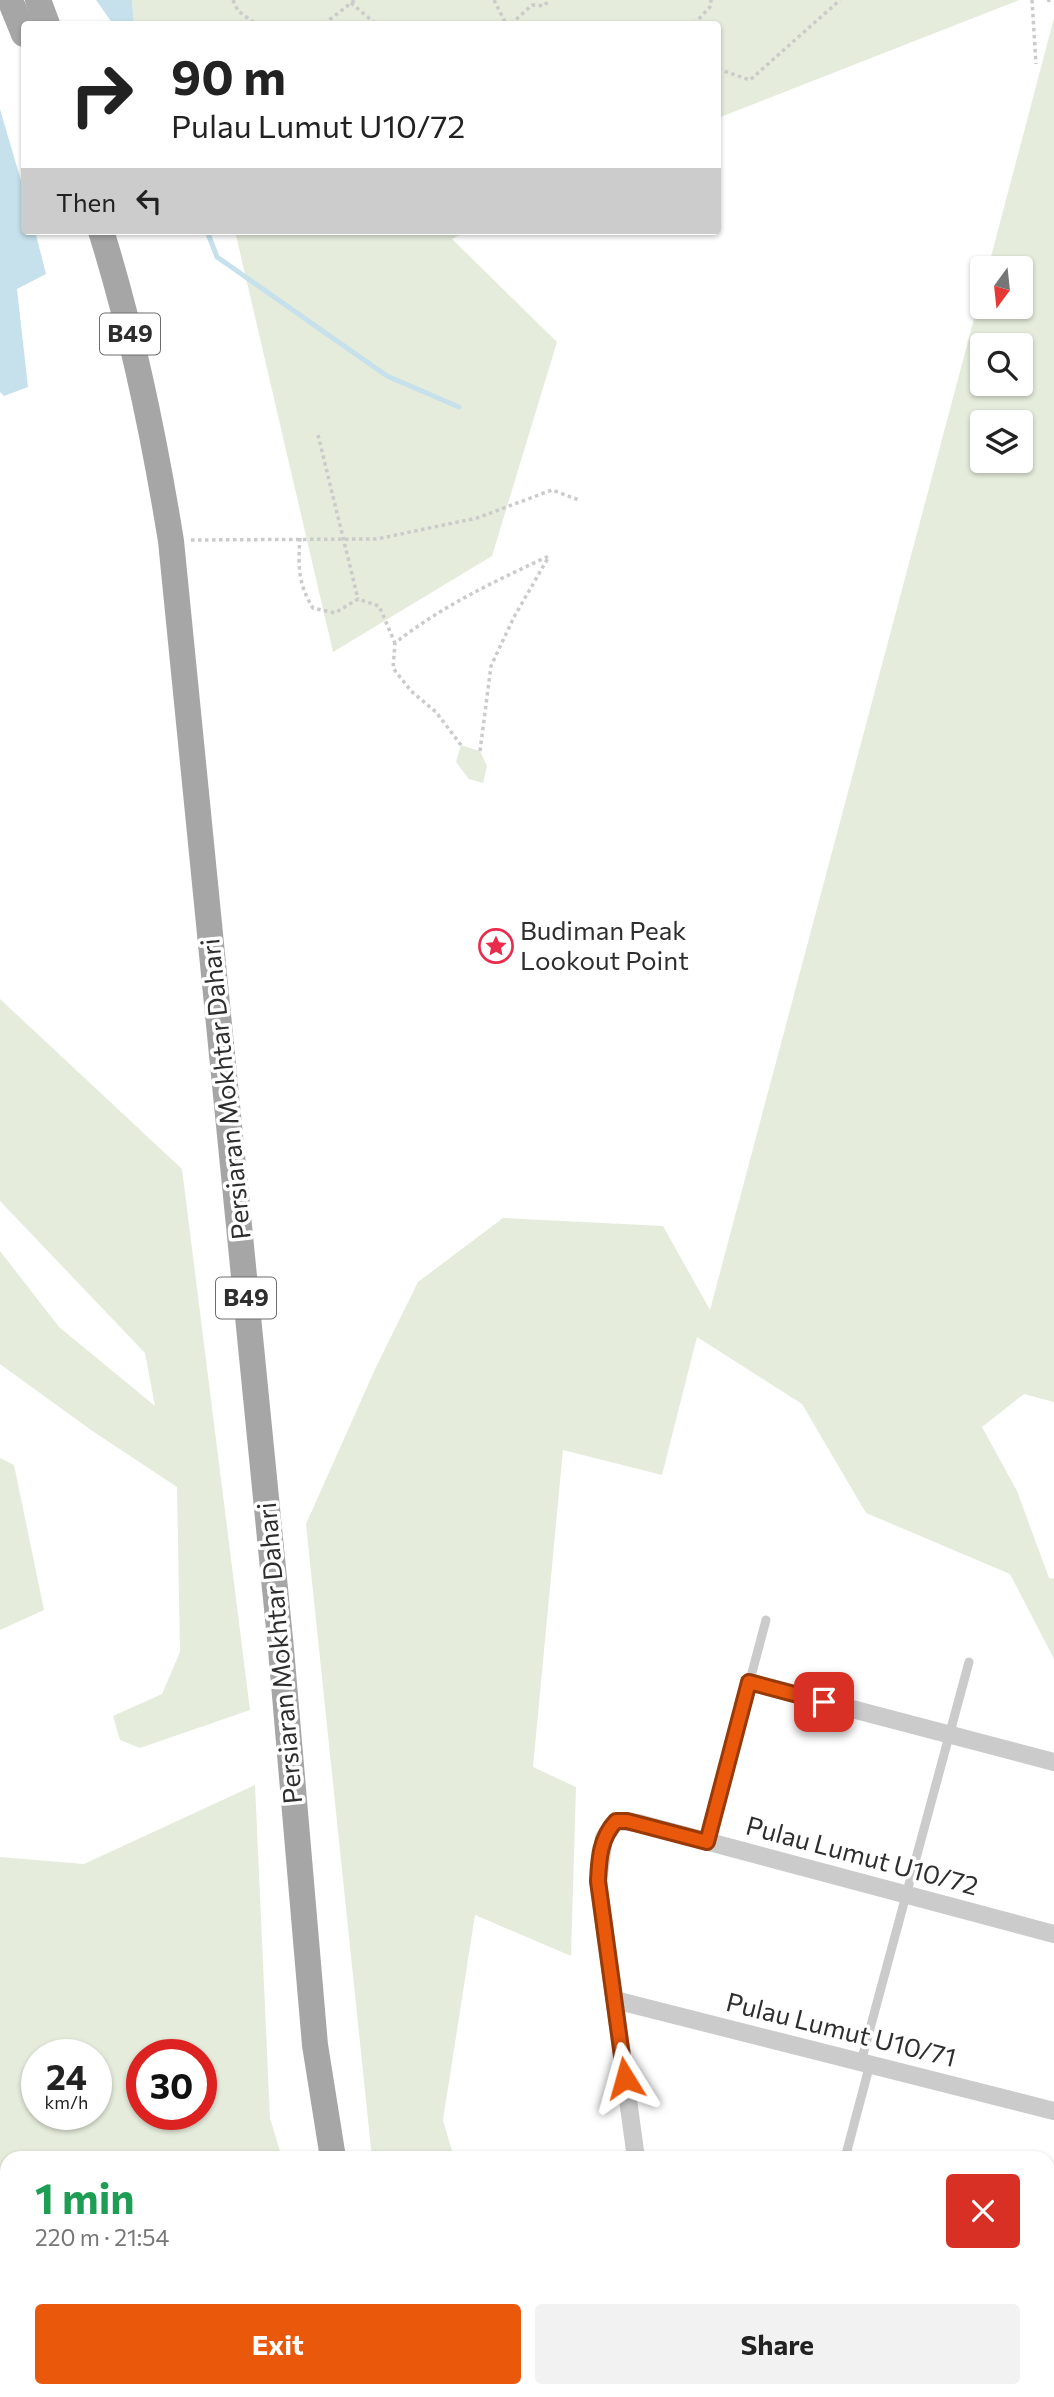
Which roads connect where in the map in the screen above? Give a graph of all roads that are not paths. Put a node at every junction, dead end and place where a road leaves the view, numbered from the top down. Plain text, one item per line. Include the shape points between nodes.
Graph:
1 (10, 0) edge
2 (38, 0) edge
3 (46, 21) edge
4 (21, 27) edge
5 (102, 235) edge
6 (118, 235) edge
7 (154, 439) junction
8 (766, 1620) dead end
9 (970, 1662) dead end
10 (749, 1682) junction
11 (949, 1735) junction
12 (1054, 1762) edge
13 (707, 1842) junction
14 (906, 1895) junction
15 (1054, 1934) edge
16 (615, 2000) junction
17 (865, 2063) junction
18 (1054, 2111) edge
19 (332, 2151) edge
20 (637, 2151) edge
21 (846, 2151) edge

1 - 4 main road
2 - 3 main road
5 - 7 main road, Persiaran Mokhtar Dahari / B49 via 123,300
6 - 7 main road, Persiaran Mokhtar Dahari / B49 via 142,310 154,372
7 - 19 main road, Persiaran Mokhtar Dahari / B49 via 172,541 281,1649 315,2045
8 - 10 lane
9 - 11 lane
10 - 11 street
10 - 13 lane
11 - 12 street
11 - 14 lane
13 - 14 street, Pulau Lumut U10/72
13 - 16 street, Pulau Lumut U10/72 via 616,1821 604,1838 598,1881
14 - 15 street, Pulau Lumut U10/72
14 - 17 lane
16 - 17 street, Pulau Lumut U10/71
16 - 20 street
17 - 18 street, Pulau Lumut U10/71
17 - 21 lane

